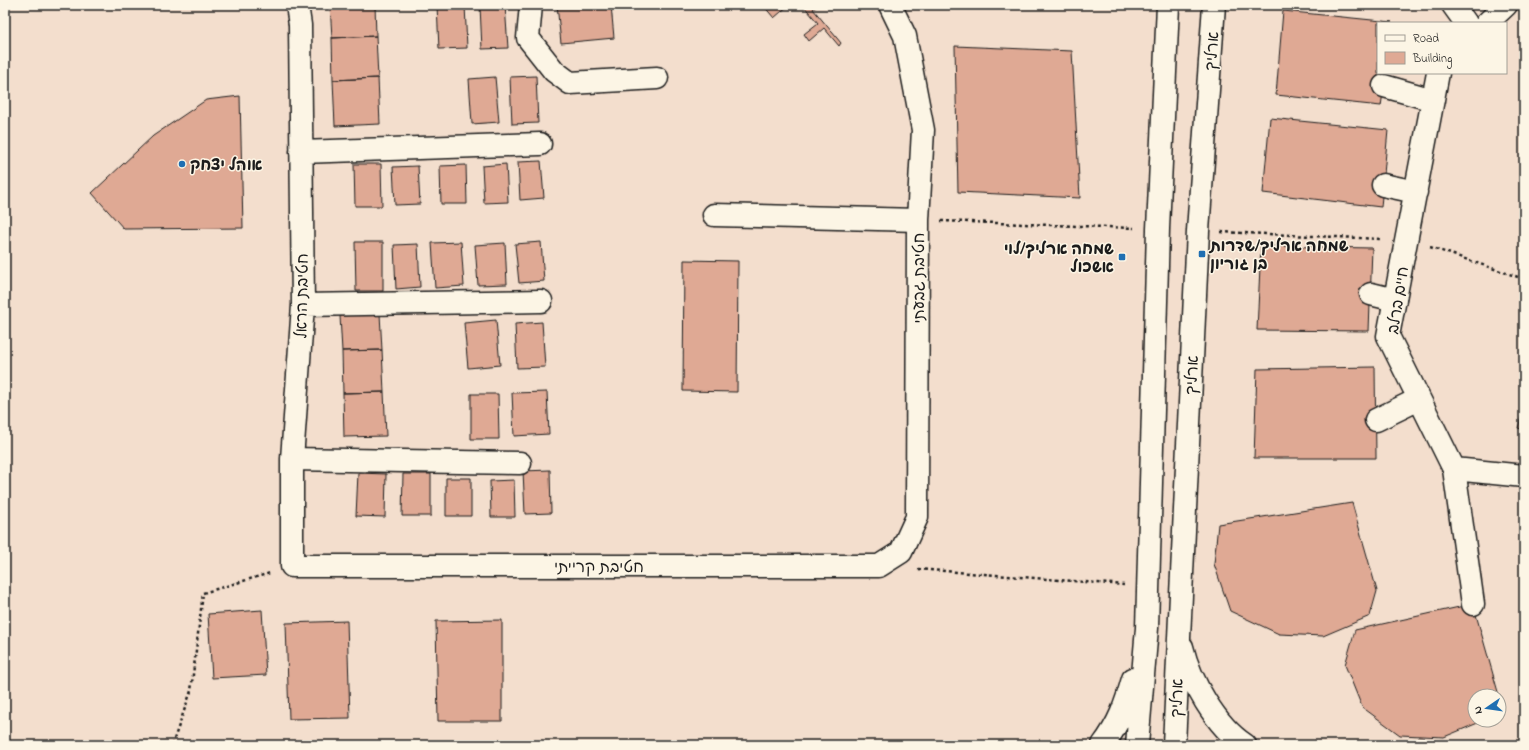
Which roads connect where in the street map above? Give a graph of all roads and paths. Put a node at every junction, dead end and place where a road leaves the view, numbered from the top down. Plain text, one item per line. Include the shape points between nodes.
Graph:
1 (531, 5) edge
2 (890, 5) edge
3 (1168, 5) edge
4 (1214, 5) edge
5 (1453, 5) edge
6 (1506, 5) edge
7 (300, 12) edge
8 (1465, 22) edge
9 (1488, 22) edge
10 (1438, 74) edge
11 (657, 78) dead end
12 (1384, 86) dead end
13 (1433, 100) junction
14 (540, 144) dead end
15 (301, 152) junction
16 (1383, 185) dead end
17 (1416, 192) junction
18 (714, 215) dead end
19 (918, 220) junction
20 (1158, 229) junction
21 (1198, 231) junction
22 (1407, 240) junction
23 (1524, 279) edge
24 (1371, 294) dead end
25 (1395, 300) junction
26 (541, 301) dead end
27 (303, 305) junction
28 (1419, 399) junction
29 (1376, 420) dead end
30 (292, 459) junction
31 (520, 462) dead end
32 (1454, 469) junction
33 (1524, 476) edge
34 (292, 566) junction
35 (879, 566) junction
36 (1148, 587) junction
37 (1473, 604) dead end
38 (1147, 628) junction
39 (1178, 631) junction
40 (172, 745) edge
41 (1103, 745) edge
42 (1137, 745) edge
43 (1174, 745) edge
44 (1245, 745) edge

1 - 11 street via 528,38 554,71 570,83
2 - 19 street, חטיבת גבעתי via 905,36 923,130
3 - 20 street
4 - 21 street, ארליך
5 - 8 street
6 - 9 street
7 - 15 street, חטיבת הראל
10 - 13 street, חיים ברלב
12 - 13 street
13 - 17 street, חיים ברלב
14 - 15 street
15 - 27 street, חטיבת הראל
16 - 17 street
17 - 22 street, חיים ברלב
18 - 19 street
19 - 20 path
19 - 35 street, חטיבת גבעתי via 917,517 901,552
20 - 36 street
21 - 22 path
21 - 39 street, ארליך
22 - 23 path
22 - 25 street, חיים ברלב
24 - 25 street
25 - 28 street, חיים ברלב via 1388,336
26 - 27 street
27 - 30 street, חטיבת הראל
28 - 29 street
28 - 32 street, חיים ברלב
30 - 31 street
30 - 34 street, חטיבת הראל
32 - 33 street
32 - 37 street, חיים ברלב
34 - 35 street, חטיבת קרייתי
34 - 40 path via 203,593 191,691
35 - 36 path
36 - 38 street
38 - 41 street via 1126,702 1115,728
38 - 42 street
39 - 43 street, ארליך
39 - 44 street via 1190,671 1202,695 1227,729

